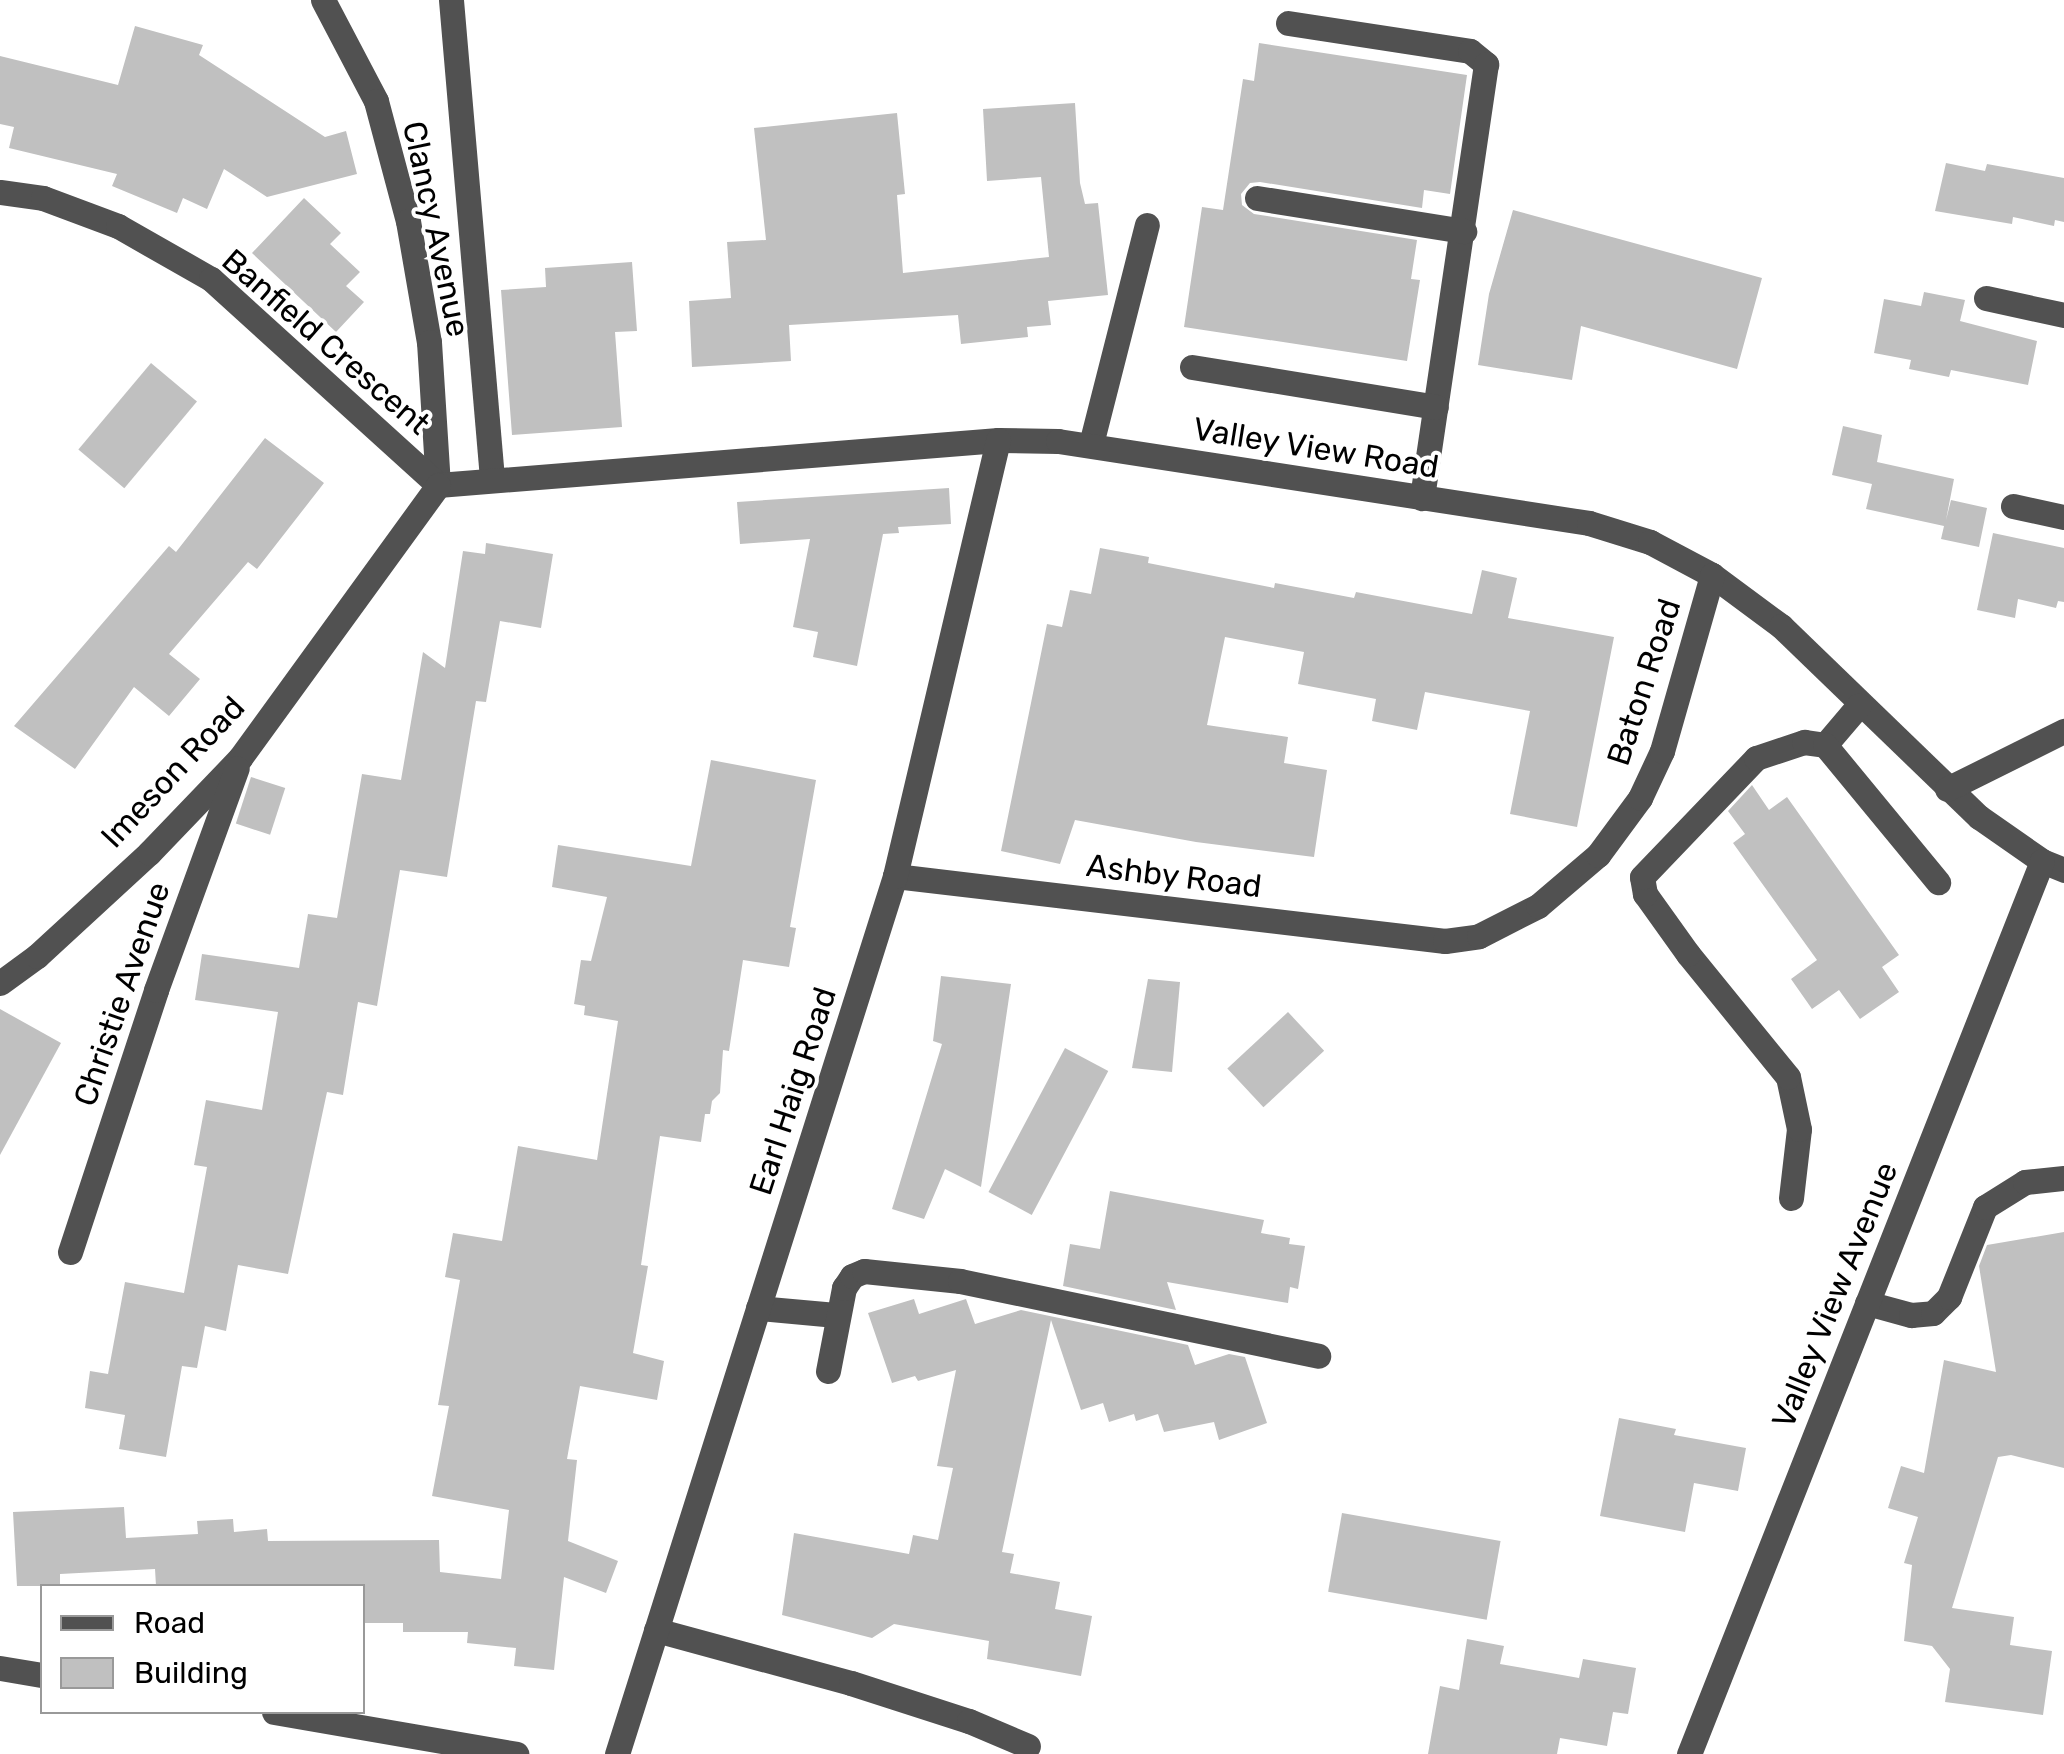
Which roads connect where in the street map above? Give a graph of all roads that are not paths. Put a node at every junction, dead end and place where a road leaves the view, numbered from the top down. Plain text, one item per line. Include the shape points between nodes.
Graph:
1 (323, 0) edge
2 (450, 0) edge
3 (1288, 24) dead end
4 (0, 192) edge
5 (1257, 198) dead end
6 (1147, 225) dead end
7 (1464, 231) junction
8 (1986, 298) dead end
9 (2064, 315) edge
10 (1192, 366) dead end
11 (1436, 407) junction
12 (998, 440) junction
13 (1091, 444) junction
14 (492, 479) junction
15 (438, 485) junction
16 (1422, 498) junction
17 (2013, 506) dead end
18 (2064, 516) edge
19 (1712, 575) junction
20 (1859, 704) junction
21 (2064, 731) edge
22 (1826, 745) junction
23 (240, 758) junction
24 (1947, 790) junction
25 (2053, 865) edge
26 (895, 876) junction
27 (1938, 882) dead end
28 (1445, 941) joint
29 (0, 982) edge
30 (2064, 1178) edge
31 (1791, 1198) dead end
32 (70, 1252) dead end
33 (1867, 1303) junction
34 (758, 1308) junction
35 (836, 1315) junction
36 (1318, 1356) dead end
37 (828, 1370) dead end
38 (656, 1630) junction
39 (0, 1668) edge
40 (40, 1675) edge
41 (286, 1714) edge
42 (1028, 1746) dead end
43 (516, 1754) edge
44 (618, 1754) edge
45 (1689, 1754) edge

1 - 15 street, Clancy Avenue via 376,101 408,222 429,342
2 - 14 street
3 - 7 street via 1483,58 1488,73
4 - 15 street, Banfield Crescent via 43,198 118,226 211,280
5 - 7 street
6 - 13 street
7 - 11 street
8 - 9 street
10 - 11 street
11 - 16 street
12 - 13 street, Valley View Road
12 - 14 street, Valley View Road
12 - 26 street, Earl Haig Road
13 - 16 street, Valley View Road
14 - 15 street, Valley View Road
15 - 23 street, Imeson Road
16 - 19 street, Valley View Road via 1590,523 1650,542
17 - 18 street
19 - 20 street, Valley View Road via 1781,626
19 - 28 street, Baton Road via 1662,751 1640,798 1598,855 1538,906 1479,936
20 - 22 street
20 - 24 street, Valley View Road
21 - 24 street
22 - 27 street
22 - 31 street via 1791,744 1756,758 1640,882 1688,954 1788,1078 1799,1129
23 - 29 street, Imeson Road via 149,852
23 - 32 street, Christie Avenue
24 - 25 street, Valley View Road
25 - 33 street, Valley View Avenue
26 - 28 street, Ashby Road
26 - 34 street, Earl Haig Road
30 - 33 street via 2025,1182 1986,1206 1950,1296 1933,1313 1911,1315
33 - 45 street, Valley View Avenue
34 - 35 street
34 - 38 street, Earl Haig Road
35 - 36 street via 852,1276 896,1271
35 - 37 street
38 - 42 street via 851,1683
38 - 44 street, Earl Haig Road
39 - 40 street
41 - 43 street

